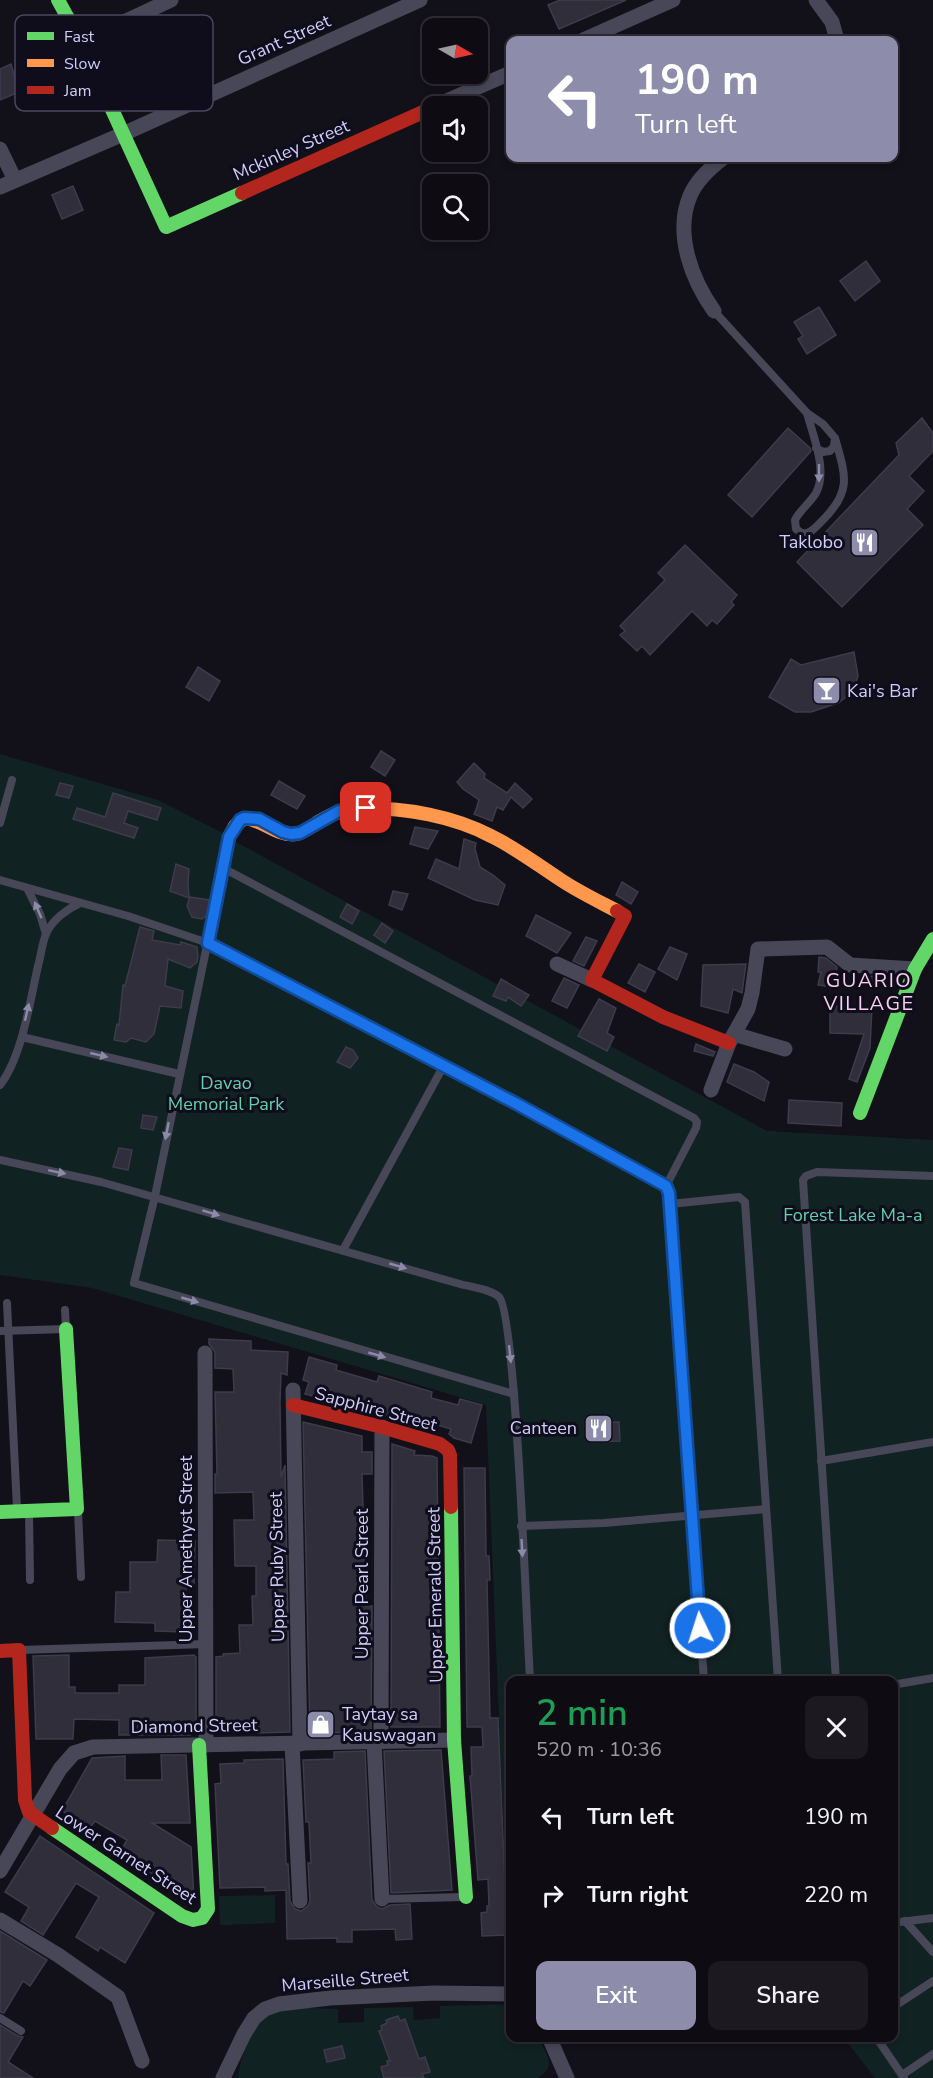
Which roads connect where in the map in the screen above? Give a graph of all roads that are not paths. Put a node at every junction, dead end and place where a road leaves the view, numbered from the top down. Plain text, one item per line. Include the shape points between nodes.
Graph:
1 (58, 0) edge
2 (171, 0) edge
3 (420, 0) edge
4 (673, 0) edge
5 (816, 0) edge
6 (66, 15) edge
7 (139, 15) edge
8 (592, 36) edge
9 (836, 36) edge
10 (506, 75) edge
11 (213, 93) edge
12 (459, 96) edge
13 (112, 111) edge
14 (174, 111) edge
15 (422, 112) edge
16 (123, 134) junction
17 (0, 149) edge
18 (719, 162) edge
19 (15, 180) junction
20 (0, 187) edge
21 (714, 311) joint
22 (807, 413) junction
23 (835, 438) junction
24 (816, 448) junction
25 (12, 780) dead end
26 (0, 823) edge
27 (229, 837) joint
28 (223, 868) junction
29 (0, 880) edge
30 (27, 888) junction
31 (80, 903) junction
32 (46, 934) junction
33 (933, 939) edge
34 (208, 943) junction
35 (557, 964) dead end
36 (915, 969) junction
37 (592, 980) junction
38 (21, 1036) junction
39 (732, 1039) junction
40 (785, 1049) dead end
41 (444, 1065) junction
42 (179, 1074) junction
43 (0, 1085) edge
44 (711, 1090) dead end
45 (860, 1113) dead end
46 (0, 1160) edge
47 (933, 1176) edge
48 (666, 1186) junction
49 (154, 1196) junction
50 (670, 1204) junction
51 (343, 1250) junction
52 (7, 1303) dead end
53 (65, 1310) dead end
54 (66, 1329) junction
55 (4, 1331) edge
56 (205, 1353) dead end
57 (514, 1394) junction
58 (293, 1398) joint
59 (382, 1427) junction
60 (933, 1442) edge
61 (448, 1450) joint
62 (821, 1461) junction
63 (78, 1509) junction
64 (766, 1509) junction
65 (23, 1511) junction
66 (0, 1512) edge
67 (692, 1516) junction
68 (521, 1526) junction
69 (81, 1577) dead end
70 (30, 1580) dead end
71 (206, 1644) junction
72 (19, 1650) junction
73 (0, 1651) edge
74 (530, 1676) edge
75 (704, 1676) edge
76 (778, 1676) edge
77 (836, 1676) edge
78 (933, 1678) edge
79 (898, 1684) edge
80 (454, 1740) junction
81 (378, 1742) junction
82 (296, 1744) junction
83 (202, 1745) junction
84 (32, 1816) junction
85 (0, 1871) edge
86 (466, 1897) joint
87 (382, 1899) joint
88 (300, 1901) dead end
89 (933, 1918) edge
90 (0, 1920) edge
91 (905, 1922) junction
92 (898, 1923) edge
93 (933, 1952) edge
94 (933, 1981) edge
95 (506, 1994) edge
96 (898, 2004) edge
97 (0, 2018) edge
98 (21, 2031) dead end
99 (551, 2042) edge
100 (879, 2042) edge
101 (933, 2054) edge
102 (142, 2061) dead end
103 (903, 2076) edge
104 (565, 2077) edge
105 (223, 2078) edge

1 - 6 street
2 - 7 street
3 - 11 street, Grant Street
4 - 8 street
5 - 9 street via 832,22
10 - 12 street, Mckinley Street
13 - 16 street
14 - 16 street, Grant Street
15 - 16 street, Mckinley Street via 166,227
16 - 19 street, Grant Street
17 - 19 street
18 - 21 street via 695,187 685,220 685,244 691,267
19 - 20 street, Grant Street
21 - 22 lane
22 - 23 lane via 823,423
22 - 24 lane
23 - 24 lane via 830,451
24 -> 23 lane via 819,485 795,520 796,529 803,534 813,530 840,501 844,481
25 - 26 lane
27 - 28 lane
27 - 37 street via 244,818 259,819 291,834 339,811 366,808 465,824 625,916
28 - 34 lane
28 - 48 lane via 694,1118 696,1128
29 - 30 lane
30 - 31 lane
32 -> 30 lane
31 - 32 lane via 60,916
31 - 34 lane
38 -> 32 lane
33 - 36 street
34 - 41 lane
34 - 42 lane
35 - 37 street
36 - 39 street via 850,965 827,947 758,949 748,1009
36 - 45 street
37 - 39 street via 663,1017
38 -> 42 lane
38 - 43 lane
39 - 40 street
39 - 44 street
41 - 48 lane
41 - 51 lane
42 -> 49 lane
46 -> 49 lane
47 - 62 lane via 817,1172 804,1180
48 - 50 lane
49 -> 51 lane
49 -> 57 lane via 134,1283
50 - 64 lane via 739,1197 745,1202
50 - 67 lane
51 -> 57 lane via 499,1297 507,1324
52 - 55 lane
53 - 54 lane
54 - 55 lane
54 - 63 street
55 - 65 lane
56 - 71 street, Upper Amethyst Street
57 - 68 lane
58 - 59 street, Sapphire Street
58 - 82 street, Upper Ruby Street
59 - 61 street, Sapphire Street via 440,1444
59 - 81 street, Upper Pearl Street
60 - 62 lane
61 - 80 street, Upper Emerald Street
62 - 77 lane
63 - 65 street
63 - 69 lane
64 - 67 lane
64 - 76 lane
65 - 66 street
65 - 70 lane
67 - 68 lane
67 - 75 lane
68 -> 74 lane
71 - 72 lane
71 - 83 street, Upper Amethyst Street
72 - 73 street
72 - 84 street via 25,1800
78 - 79 lane
80 - 81 street, Diamond Street
80 - 86 street, Upper Emerald Street
81 - 82 street, Diamond Street
81 - 87 street, Upper Pearl Street
82 - 83 street, Diamond Street
82 - 88 street, Upper Ruby Street
83 - 84 street, Diamond Street via 93,1747 74,1753
83 - 84 street, Lower Garnet Street via 208,1903 202,1918 183,1916
84 - 85 street, Diamond Street
86 - 87 lane
89 - 91 lane
90 - 102 street via 118,1997
91 - 92 lane
91 - 93 lane
94 - 96 lane
95 - 105 street, Marseille Street via 434,1993 279,2004 254,2018
97 - 98 lane
99 - 104 street
100 - 103 lane
101 - 103 lane

